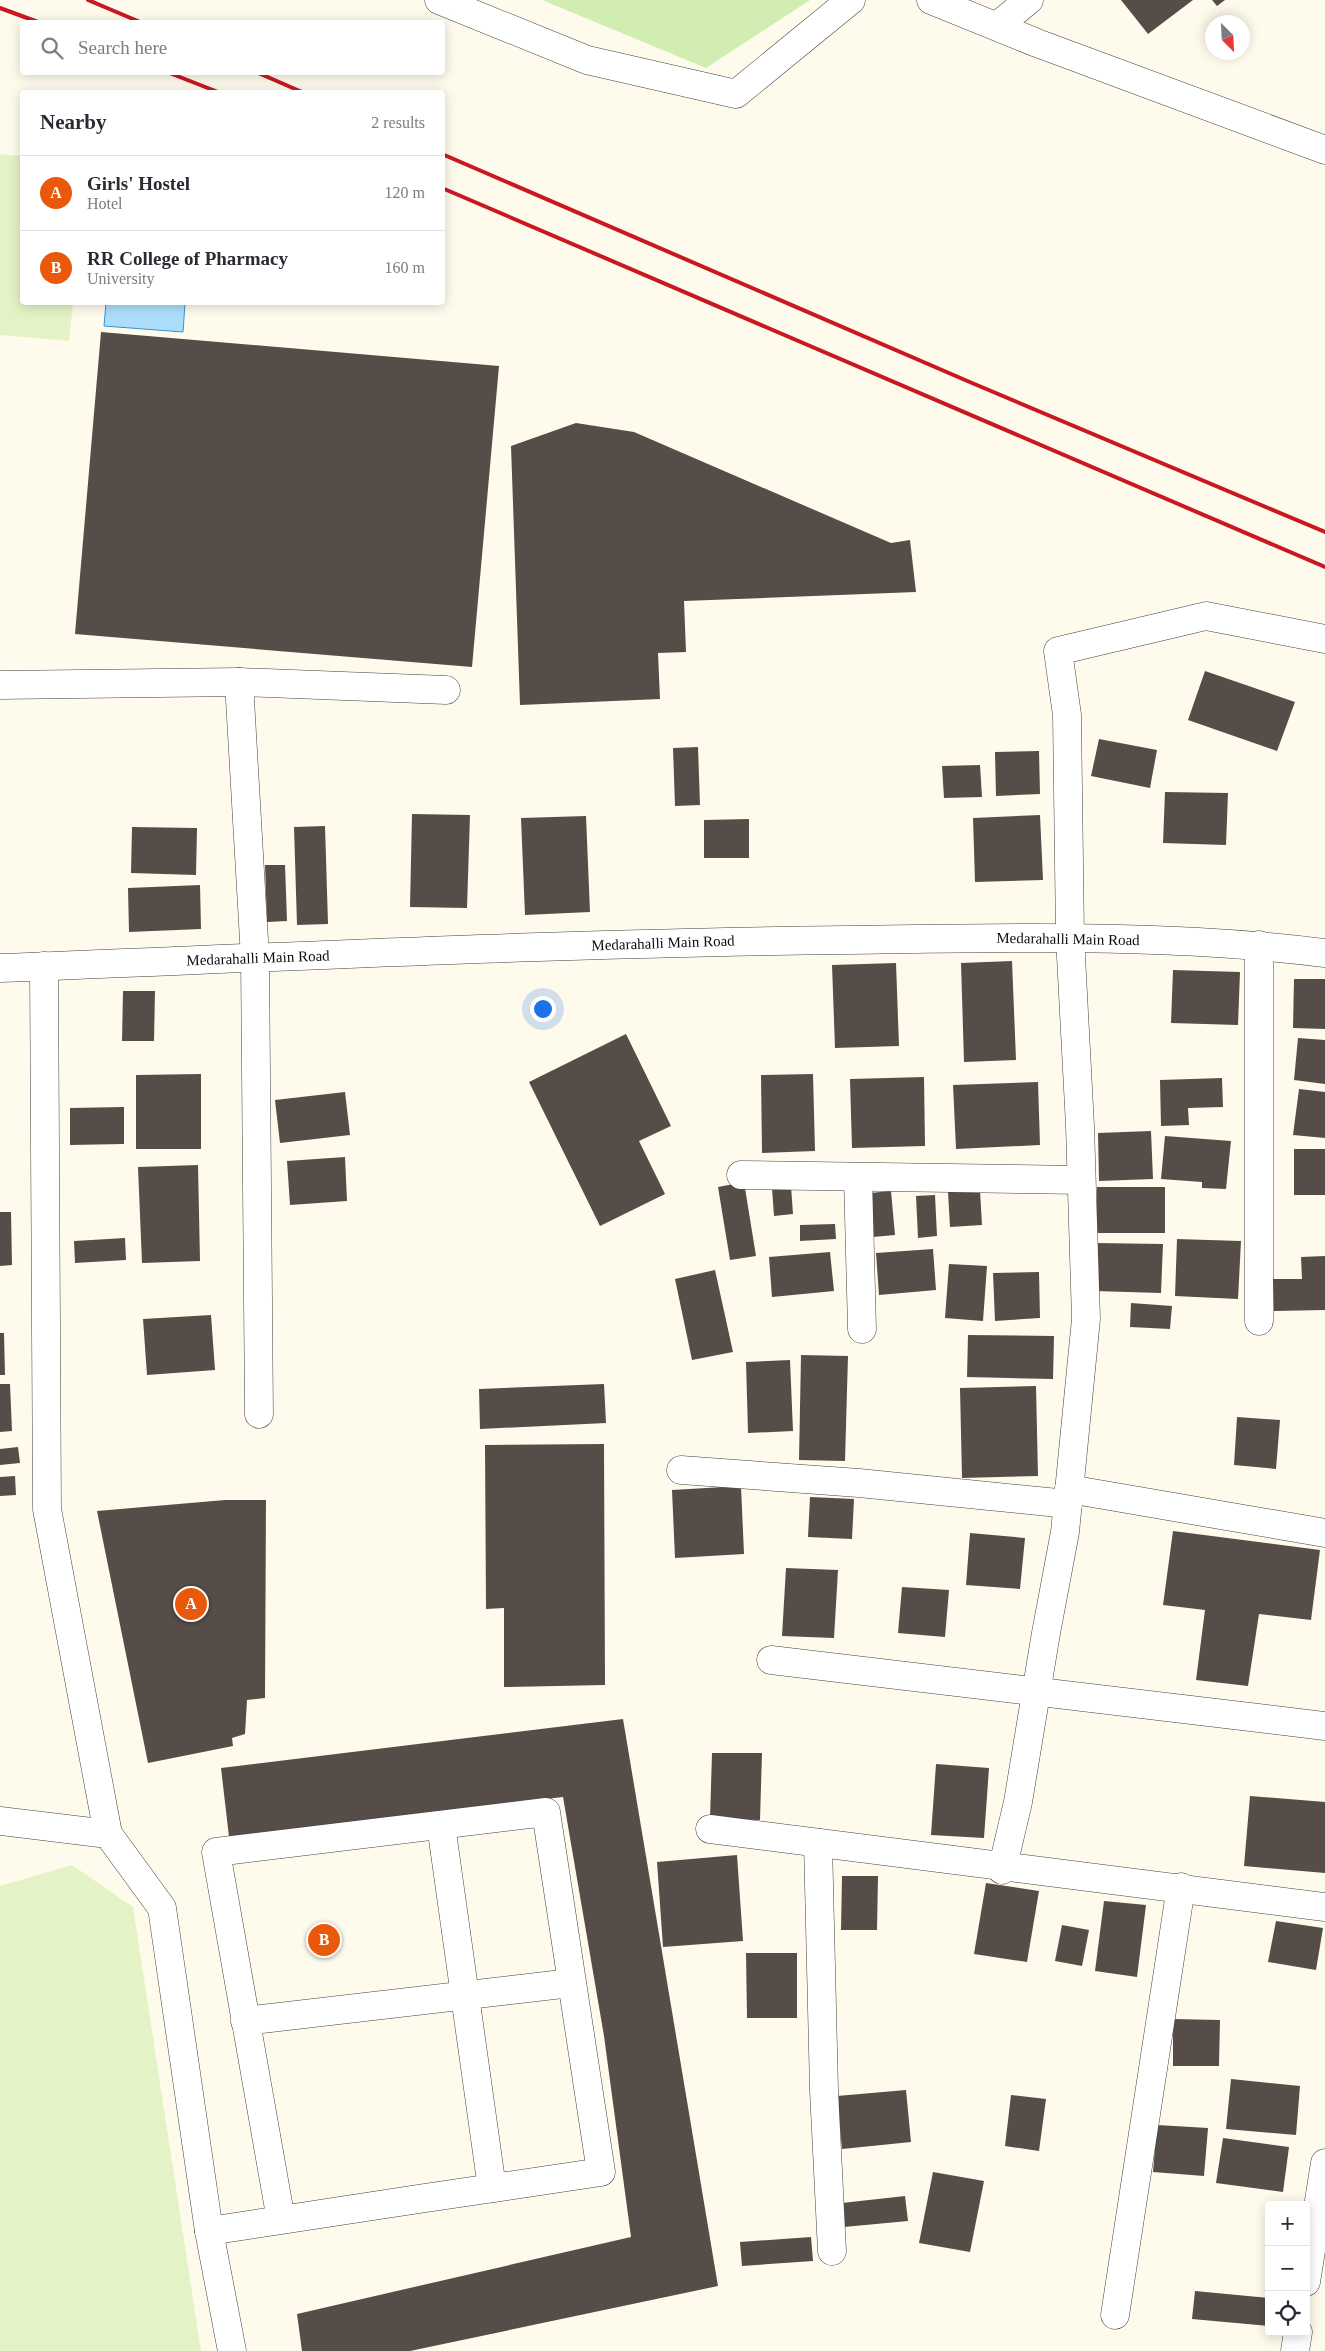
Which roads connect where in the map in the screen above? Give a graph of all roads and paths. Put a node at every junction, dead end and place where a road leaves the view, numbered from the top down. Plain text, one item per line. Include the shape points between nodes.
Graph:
1 (439, 0) edge
2 (851, 0) edge
3 (931, 0) edge
4 (1029, 0) edge
5 (997, 26) junction
6 (1325, 150) edge
7 (1325, 639) edge
8 (239, 682) junction
9 (0, 685) edge
10 (446, 690) dead end
11 (1070, 937) junction
12 (1259, 945) junction
13 (1325, 953) edge
14 (255, 958) junction
15 (44, 966) junction
16 (0, 968) edge
17 (741, 1175) dead end
18 (858, 1177) junction
19 (1081, 1180) junction
20 (1259, 1321) dead end
21 (862, 1328) dead end
22 (259, 1414) dead end
23 (681, 1470) dead end
24 (1068, 1497) junction
25 (1325, 1533) edge
26 (771, 1660) dead end
27 (1036, 1692) junction
28 (1325, 1726) edge
29 (0, 1822) edge
30 (441, 1825) junction
31 (710, 1829) dead end
32 (108, 1834) junction
33 (818, 1843) junction
34 (1003, 1868) junction
35 (1181, 1888) junction
36 (1325, 1907) edge
37 (572, 1983) junction
38 (465, 1995) junction
39 (245, 2021) junction
40 (1325, 2163) edge
41 (492, 2188) junction
42 (281, 2220) junction
43 (209, 2231) junction
44 (832, 2251) dead end
45 (1310, 2257) edge
46 (1115, 2315) dead end
47 (1298, 2336) edge
48 (232, 2351) edge
49 (1296, 2351) edge

1 - 2 street via 587,60 736,94
3 - 5 street
4 - 5 street
5 - 6 street
7 - 11 street via 1206,616 1058,651 1067,715
8 - 9 street
8 - 10 street
8 - 14 street
11 - 12 street, Medarahalli Main Road
11 - 14 street, Medarahalli Main Road via 681,942
11 - 19 street
12 - 13 street, Medarahalli Main Road
12 - 20 street
14 - 15 street, Medarahalli Main Road
14 - 22 street
15 - 16 street, Medarahalli Main Road
15 - 32 street via 47,1508
17 - 18 street
18 - 19 street
18 - 21 street
19 - 24 street via 1086,1319
23 - 24 street
24 - 25 street
24 - 27 street via 1065,1532
26 - 27 street
27 - 28 street
27 - 34 street via 1018,1802
29 - 32 street
30 - 37 street via 546,1812
30 - 38 street
30 - 39 street via 216,1852
31 - 33 street
32 - 43 street via 162,1908
33 - 34 street
33 - 44 street
34 - 35 street
35 - 36 street
35 - 46 street
37 - 38 street
37 - 41 street via 601,2172
38 - 39 street
38 - 41 street
39 - 42 street
40 - 45 street
41 - 42 street
42 - 43 street
43 - 48 street
47 - 49 street

